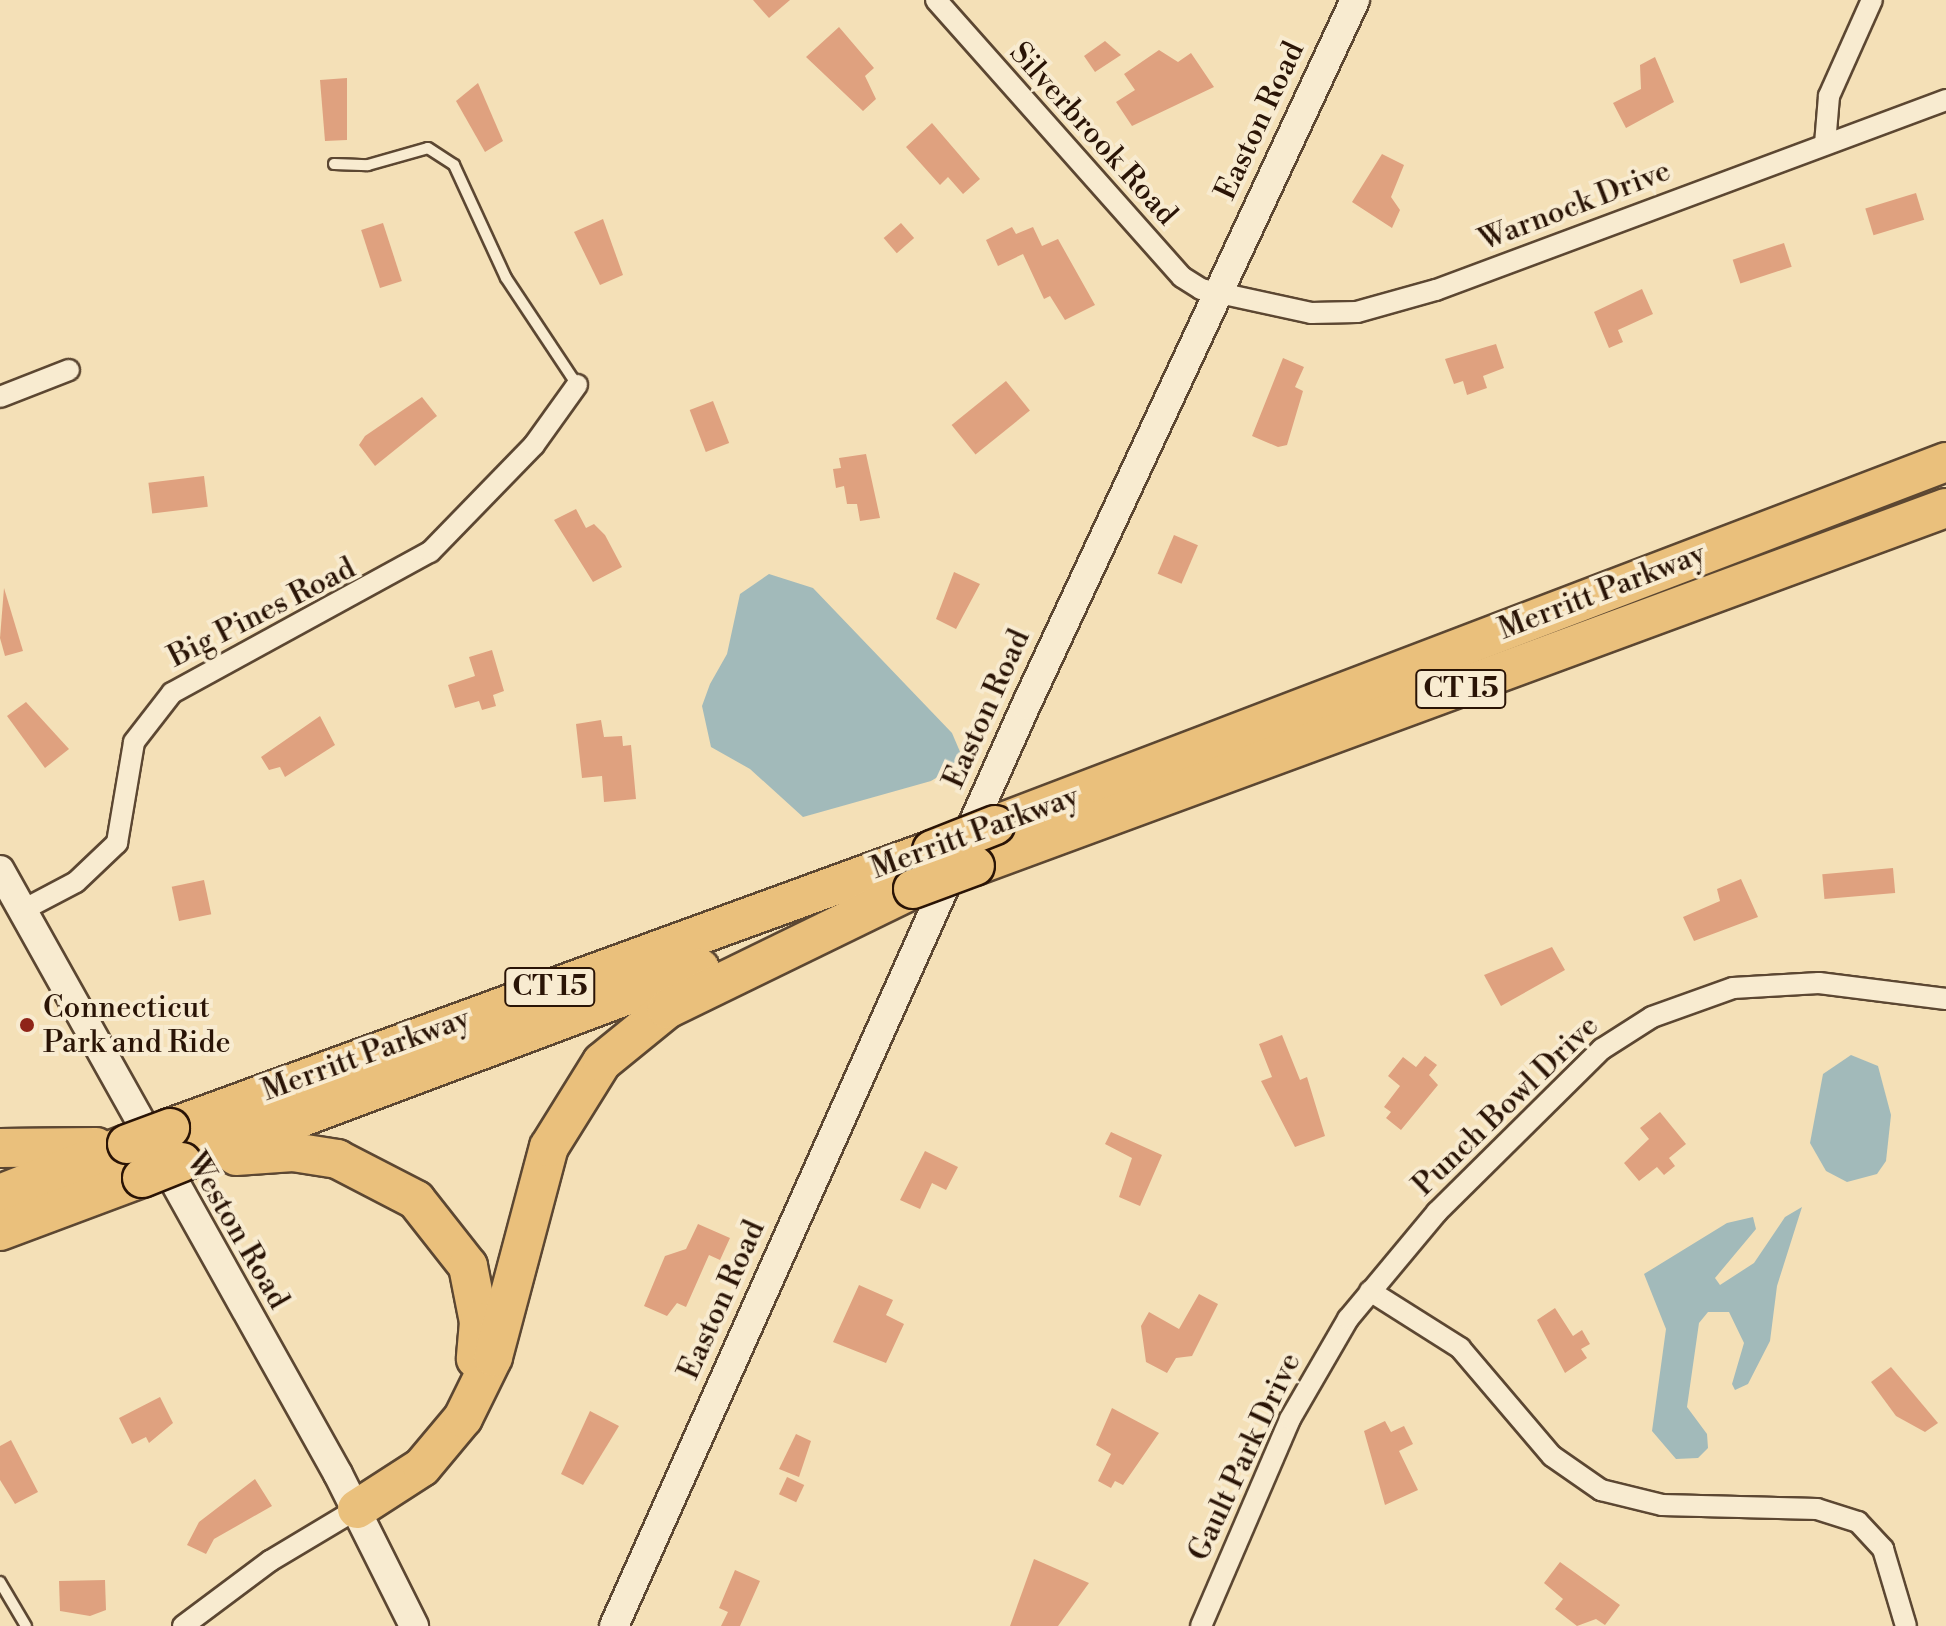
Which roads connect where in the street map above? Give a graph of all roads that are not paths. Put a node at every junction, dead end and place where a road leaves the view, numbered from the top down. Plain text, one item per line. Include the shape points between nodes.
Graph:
1 (936, 0) edge
2 (1355, 0) edge
3 (1872, 0) edge
4 (1946, 100) edge
5 (1825, 144) junction
6 (334, 164) dead end
7 (1216, 293) junction
8 (69, 370) dead end
9 (577, 385) joint
10 (0, 397) edge
11 (1946, 462) edge
12 (1946, 508) edge
13 (0, 870) edge
14 (913, 889) junction
15 (21, 911) junction
16 (1946, 999) edge
17 (176, 1145) junction
18 (0, 1148) edge
19 (135, 1161) junction
20 (0, 1194) edge
21 (0, 1231) edge
22 (1370, 1291) junction
23 (463, 1418) junction
24 (357, 1509) junction
25 (0, 1582) edge
26 (26, 1626) edge
27 (183, 1626) edge
28 (414, 1626) edge
29 (614, 1626) edge
30 (1201, 1626) edge
31 (1906, 1626) edge

1 - 7 street, Silverbrook Road via 1182,277
2 - 7 main road, Easton Road
3 - 5 street via 1829,96
4 - 5 street, Warnock Drive
5 - 7 street, Warnock Drive via 1378,308 1311,313
6 - 9 lane via 368,165 428,148 454,165 506,278
7 - 29 main road, Easton Road
8 - 10 street
9 - 15 street, Big Pines Road via 534,445 430,552 172,693 134,742 117,843 76,882
11 - 17 highway, Merritt Parkway / CT 15, bridge
12 - 14 highway, Merritt Parkway / CT 15, bridge
13 - 15 main road, Weston Road
14 - 17 highway, Merritt Parkway / CT 15
14 - 23 highway via 667,1009 583,1084 539,1173 493,1357
15 - 24 main road, Weston Road
16 - 22 street, Punch Bowl Drive via 1773,983 1733,988 1652,1017 1560,1088
17 - 19 highway, Merritt Parkway / CT 15, bridge
17 - 23 highway via 316,1154 388,1180 434,1216 468,1266 477,1300 479,1342
18 - 19 highway
19 - 20 highway, Merritt Parkway / CT 15
19 - 21 highway, Merritt Parkway / CT 15
22 - 30 street, Gault Park Drive via 1299,1399
22 - 31 street via 1460,1348 1552,1456 1601,1490 1662,1505 1817,1509 1858,1522 1883,1549
23 - 24 highway via 422,1467
24 - 27 street via 270,1561
24 - 28 main road, Weston Road
25 - 26 lane

